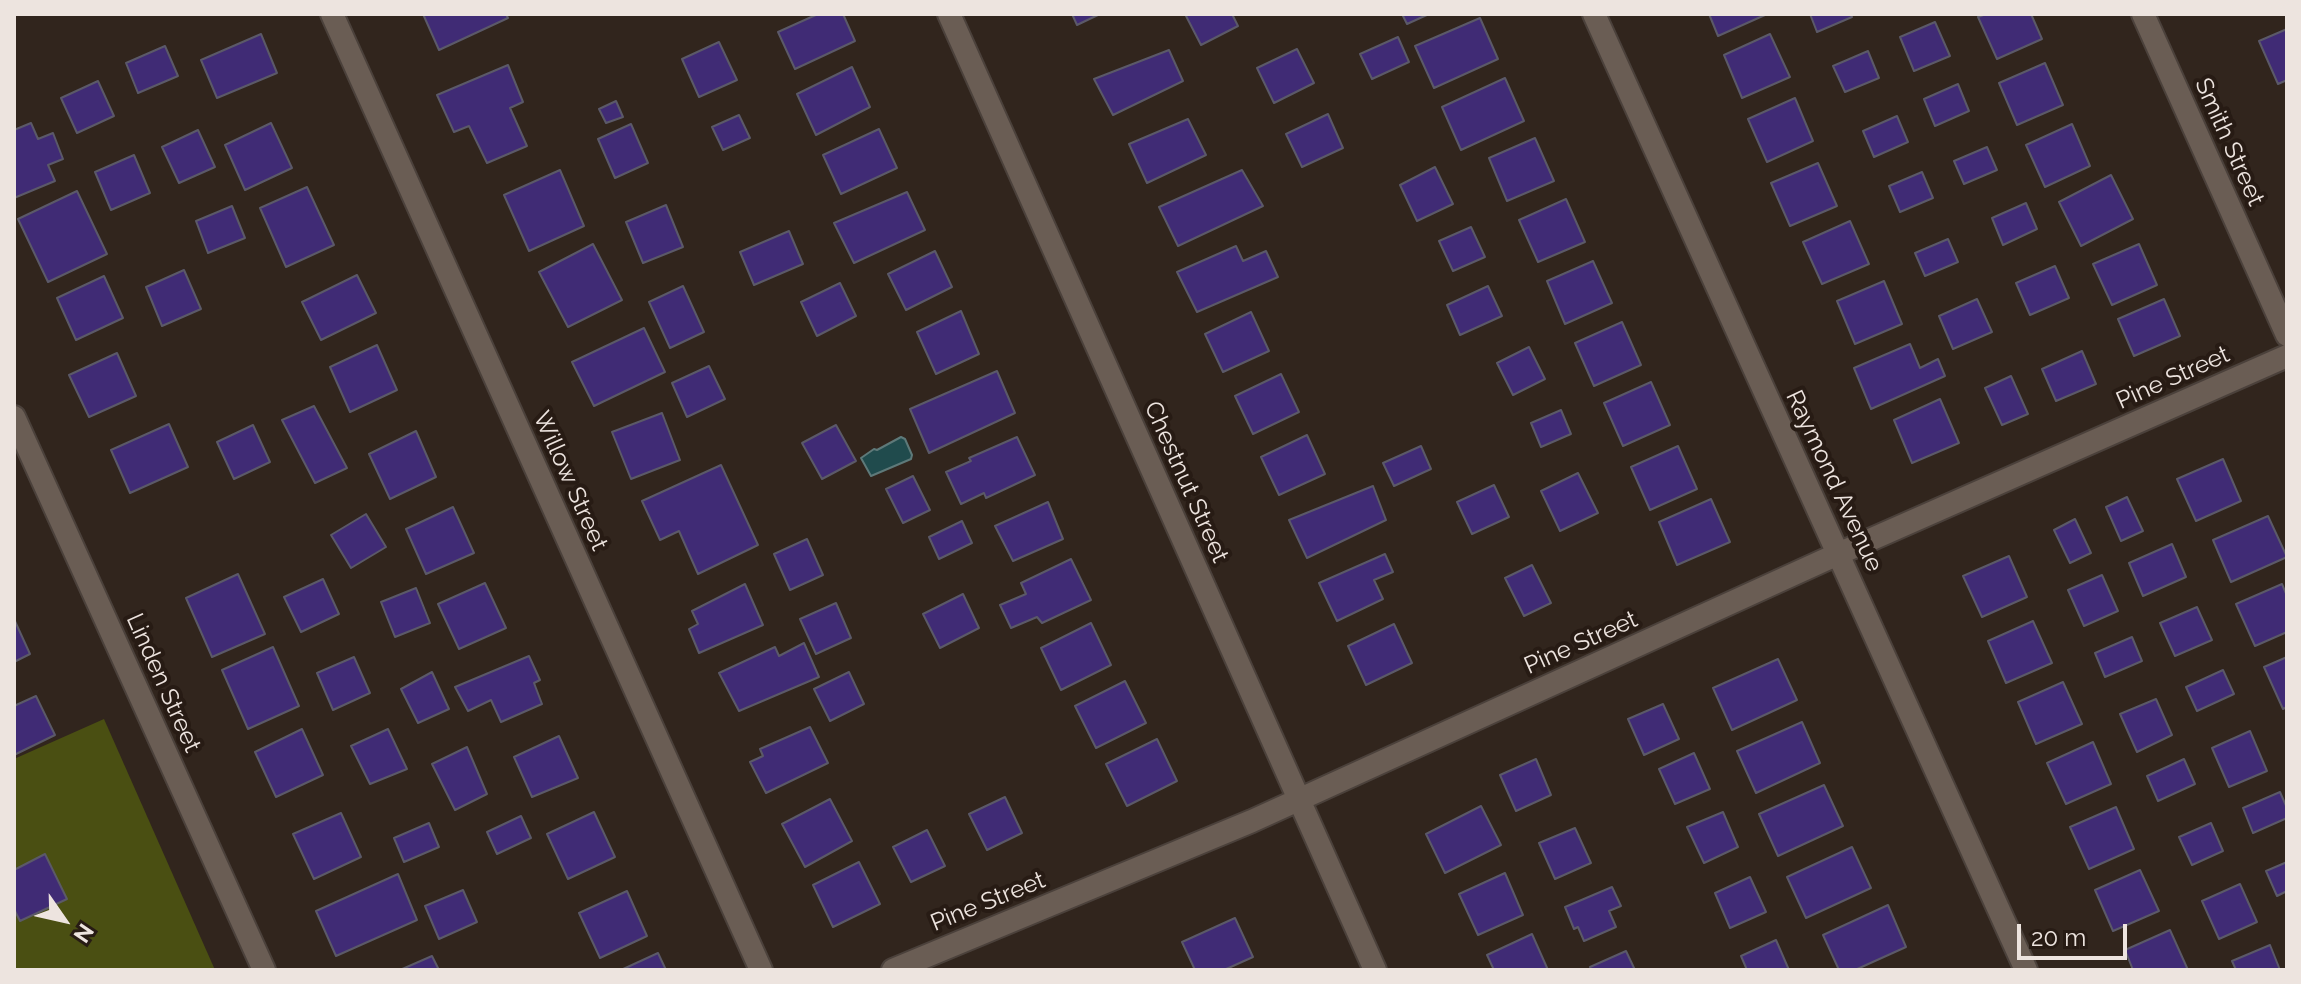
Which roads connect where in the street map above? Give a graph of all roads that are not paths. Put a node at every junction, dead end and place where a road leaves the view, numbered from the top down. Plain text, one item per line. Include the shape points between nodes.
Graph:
1 (332, 14) edge
2 (949, 14) edge
3 (1594, 14) edge
4 (2143, 14) edge
5 (2287, 335) edge
6 (2287, 356) edge
7 (14, 417) edge
8 (1838, 554) junction
9 (1300, 799) junction
10 (264, 970) edge
11 (761, 970) edge
12 (893, 970) edge
13 (1375, 970) edge
14 (2026, 970) edge

1 - 11 street, Willow Street
2 - 9 street, Chestnut Street
3 - 8 street, Raymond Avenue
4 - 5 street, Smith Street
6 - 8 street, Pine Street
7 - 10 street, Linden Street
8 - 9 street, Pine Street
8 - 14 street, Raymond Avenue
9 - 12 street, Pine Street
9 - 13 street, Chestnut Street

